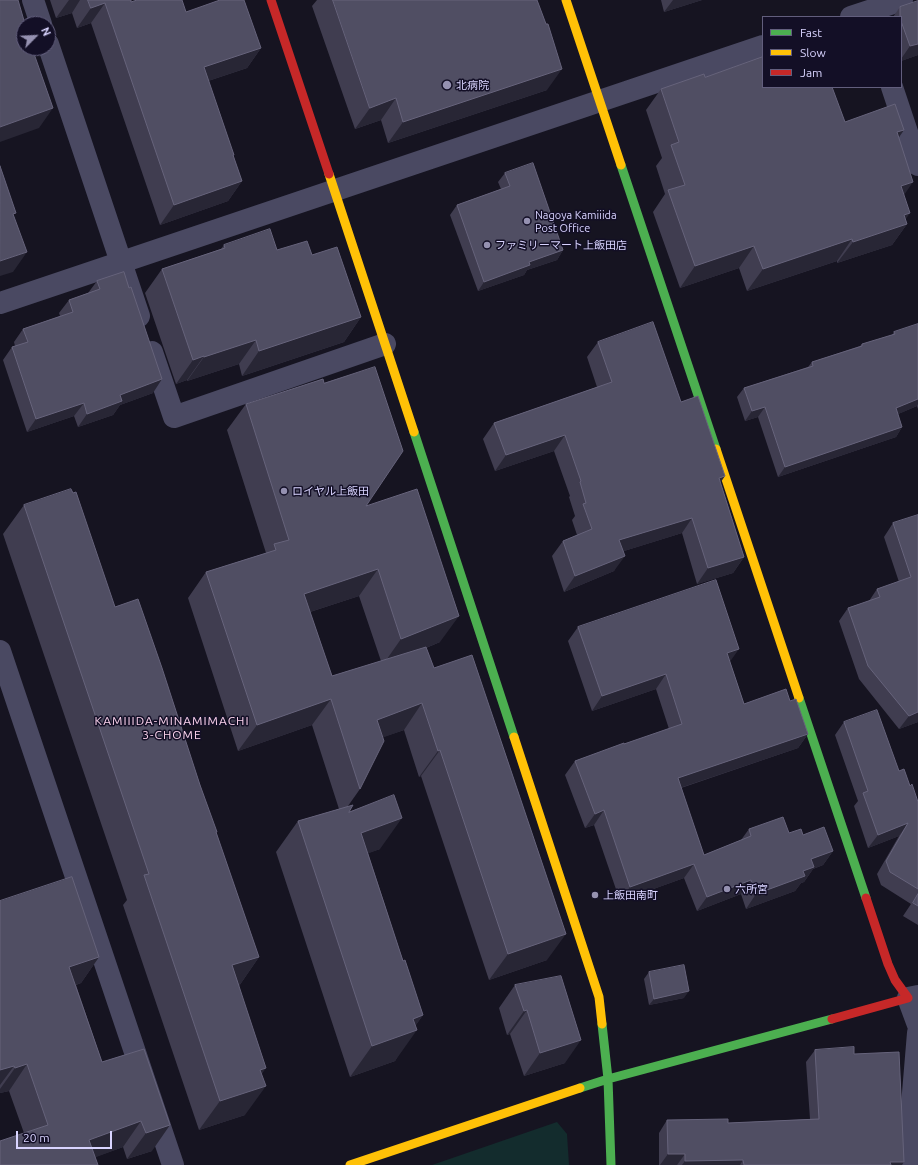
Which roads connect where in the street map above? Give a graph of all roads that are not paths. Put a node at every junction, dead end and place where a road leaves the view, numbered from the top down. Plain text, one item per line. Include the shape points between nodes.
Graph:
1 (33, 0) edge
2 (271, 0) edge
3 (566, 0) edge
4 (902, 0) edge
5 (862, 12) edge
6 (38, 16) edge
7 (762, 46) edge
8 (52, 56) edge
9 (892, 88) edge
10 (600, 100) junction
11 (918, 165) edge
12 (334, 190) junction
13 (121, 262) junction
14 (0, 303) edge
15 (385, 344) junction
16 (0, 651) edge
17 (913, 997) edge
18 (918, 1025) edge
19 (918, 1033) edge
20 (608, 1079) junction
21 (173, 1165) edge
22 (350, 1165) edge
23 (611, 1165) edge
24 (907, 1165) edge

1 - 6 street
2 - 12 street
3 - 10 street
4 - 5 street
7 - 10 street
8 - 13 street
9 - 11 street
10 - 12 street
10 - 17 street via 888,964 895,980
12 - 13 street
12 - 15 street
13 - 14 street
13 - 15 street via 174,417
15 - 20 street via 599,997
16 - 21 street
17 - 18 street
17 - 20 street
19 - 24 street
20 - 22 street
20 - 23 street

